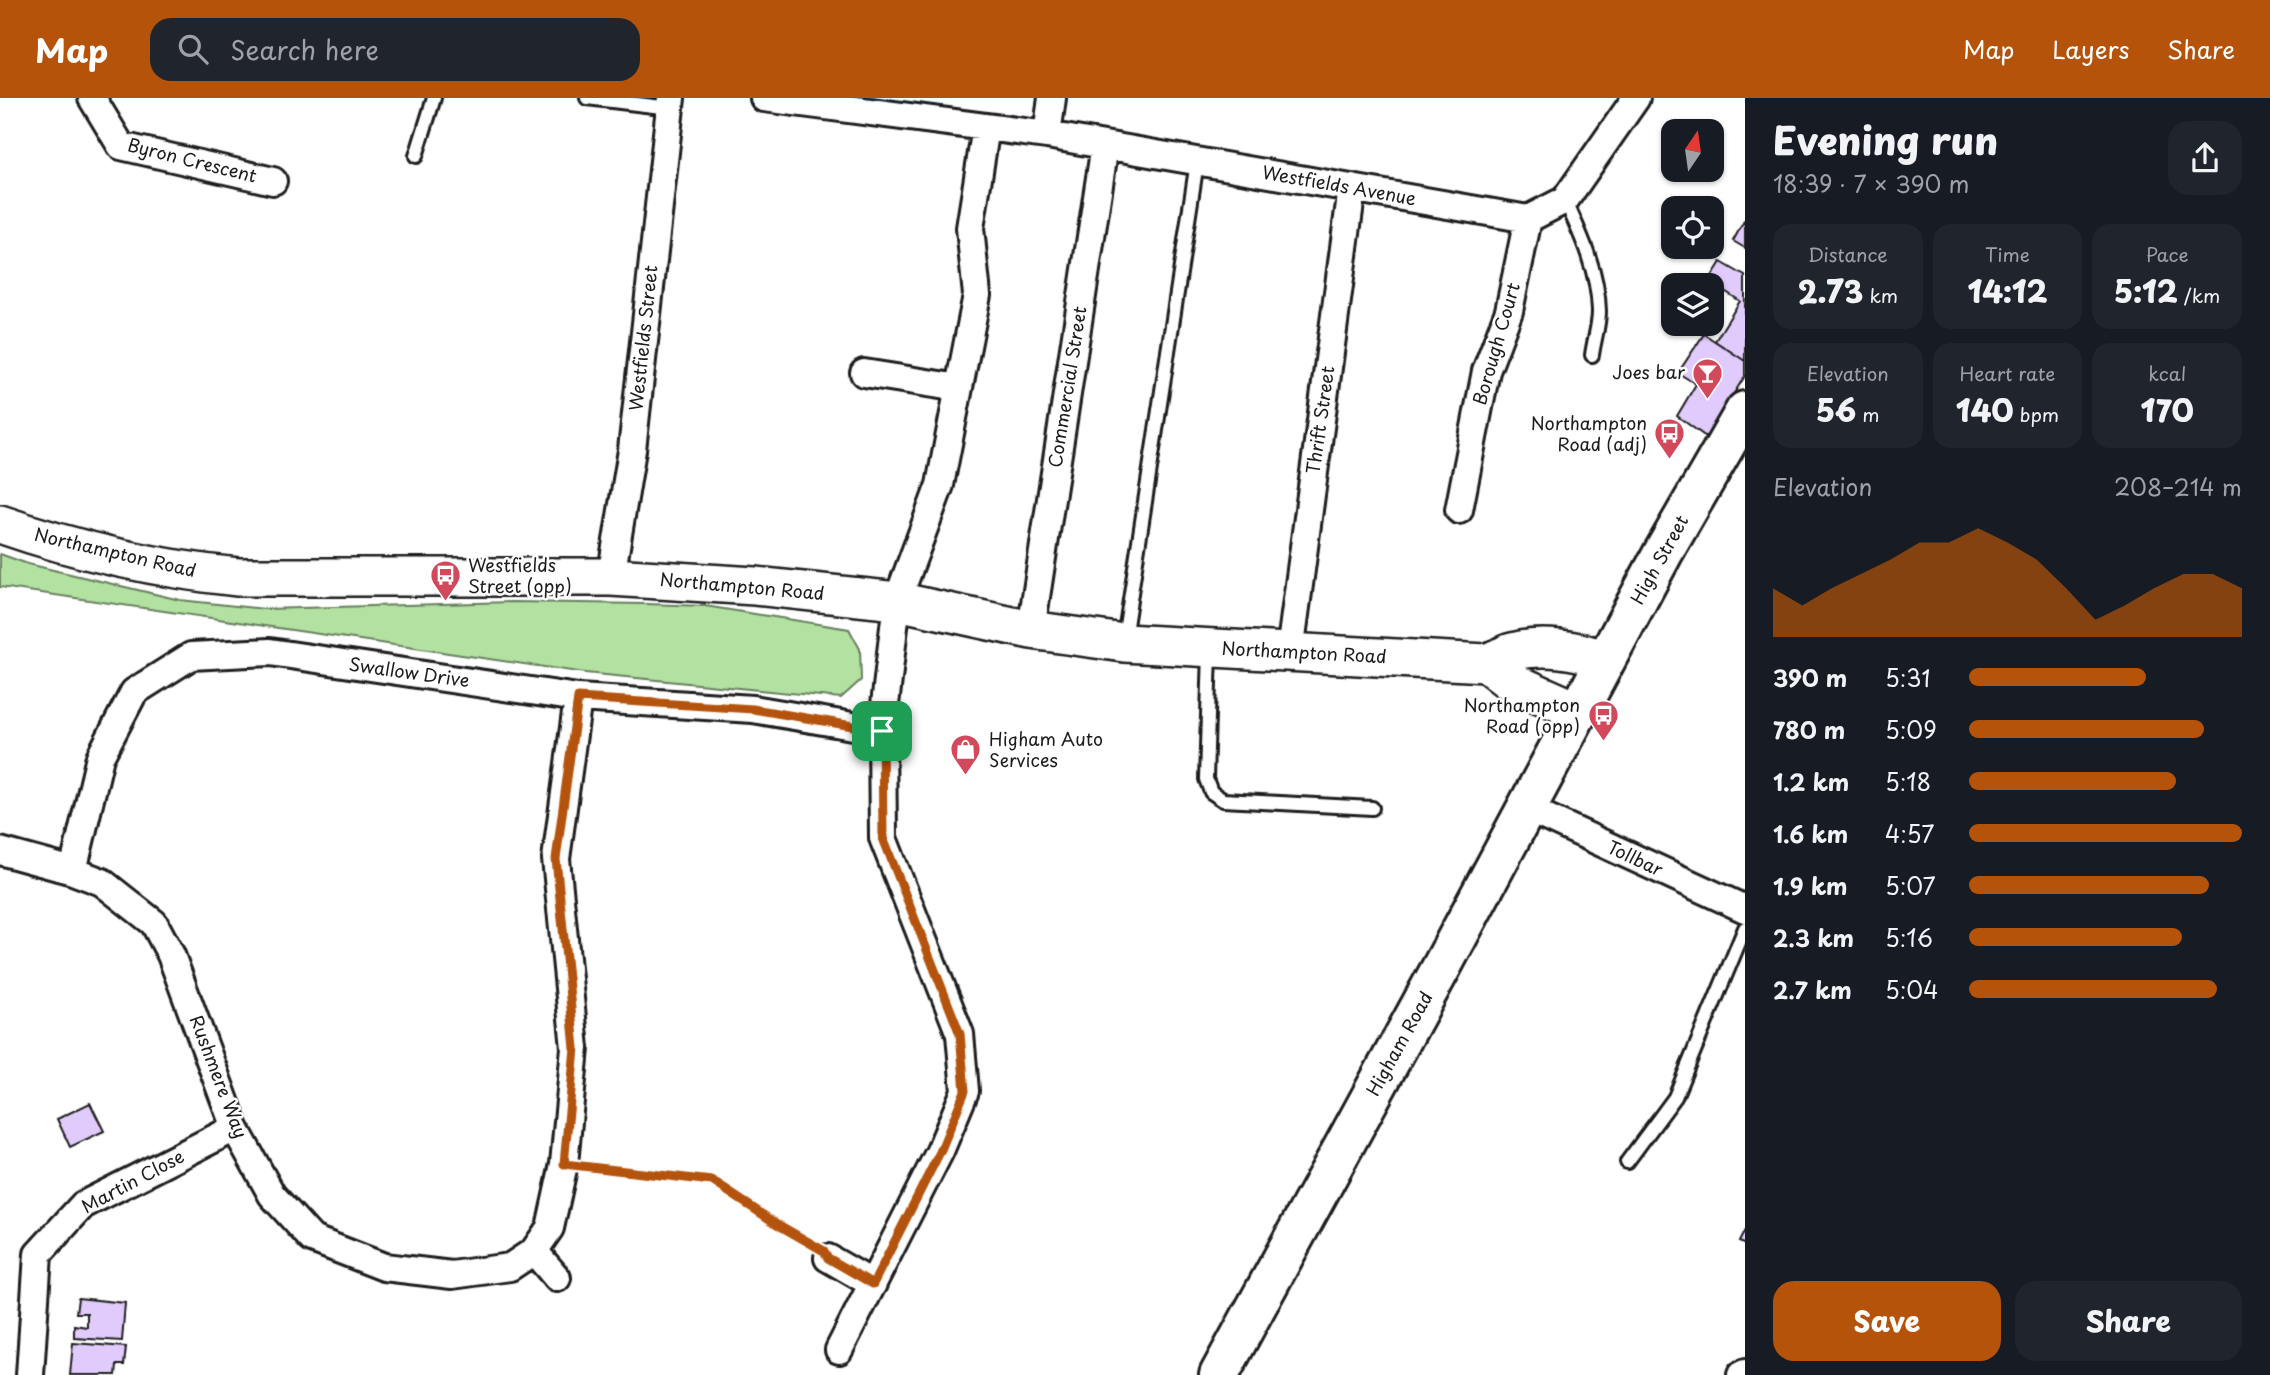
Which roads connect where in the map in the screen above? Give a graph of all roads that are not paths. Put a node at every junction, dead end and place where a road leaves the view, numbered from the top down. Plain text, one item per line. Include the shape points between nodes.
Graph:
1 (92, 98) edge
2 (434, 98) edge
3 (587, 98) edge
4 (764, 98) edge
5 (1052, 98) edge
6 (1636, 98) edge
7 (671, 103) edge
8 (986, 127) junction
9 (1047, 135) junction
10 (1105, 145) junction
11 (416, 156) dead end
12 (1197, 162) junction
13 (273, 181) dead end
14 (1352, 188) junction
15 (1565, 200) junction
16 (1528, 219) junction
17 (1592, 355) dead end
18 (864, 373) dead end
19 (959, 388) junction
20 (1745, 411) edge
21 (1458, 510) dead end
22 (0, 524) edge
23 (611, 577) junction
24 (897, 601) junction
25 (1031, 629) junction
26 (1124, 643) junction
27 (1210, 648) junction
28 (1290, 652) junction
29 (1605, 660) junction
30 (1486, 663) junction
31 (578, 698) junction
32 (1578, 711) junction
33 (882, 731) junction
34 (1372, 808) dead end
35 (1526, 808) junction
36 (0, 851) edge
37 (73, 871) junction
38 (1745, 909) edge
39 (1745, 928) edge
40 (235, 1128) junction
41 (1627, 1163) dead end
42 (534, 1251) junction
43 (828, 1258) road end
44 (557, 1278) dead end
45 (873, 1284) junction
46 (839, 1350) dead end
47 (30, 1375) edge
48 (1219, 1375) edge

1 - 13 street, Byron Crescent via 121,146
2 - 11 lane
3 - 7 lane
4 - 8 street
5 - 9 street
6 - 15 street
7 - 23 street, Westfields Street via 632,450
8 - 9 street, Westfields Avenue
8 - 19 street via 970,228 977,295
9 - 10 street, Westfields Avenue
10 - 12 street, Westfields Avenue
10 - 25 street, Commercial Street
12 - 14 street, Westfields Avenue
12 - 26 lane
14 - 16 street, Westfields Avenue
14 - 28 street, Thrift Street
15 - 16 street
15 - 17 lane via 1594,276 1599,313
16 - 21 street, Borough Court via 1509,311 1486,371
18 - 19 street
19 - 24 street via 940,485
20 - 29 main road, High Street
22 - 23 main road, Northampton Road via 75,548 183,572 239,577
23 - 24 main road, Northampton Road
24 - 25 main road, Northampton Road
24 - 33 street
25 - 26 main road, Northampton Road
26 - 27 main road, Northampton Road
27 - 28 main road, Northampton Road
27 - 34 lane via 1206,779 1211,792 1223,800
28 - 30 main road, Northampton Road
29 - 30 main road via 1584,652 1532,649
29 - 32 main road, High Street
30 - 32 main road via 1508,680
31 - 33 street, Swallow Drive via 753,709
31 - 37 street, Swallow Drive via 270,652 191,656 134,692 100,757
31 - 42 street via 556,859 575,1048 564,1164 550,1228
32 - 35 main road, Higham Road
33 - 45 street via 883,838 960,1034 965,1091 940,1152
35 - 38 street, Tollbar
35 - 48 main road, Higham Road
36 - 37 street, Rushmere Way
37 - 40 street, Rushmere Way via 102,882 154,923 171,955
39 - 41 lane via 1675,1097
40 - 42 street, Rushmere Way via 272,1195 312,1239 384,1267 452,1275 510,1267
40 - 47 street, Martin Close via 83,1205 38,1254
42 - 44 street
43 - 45 street
45 - 46 street

